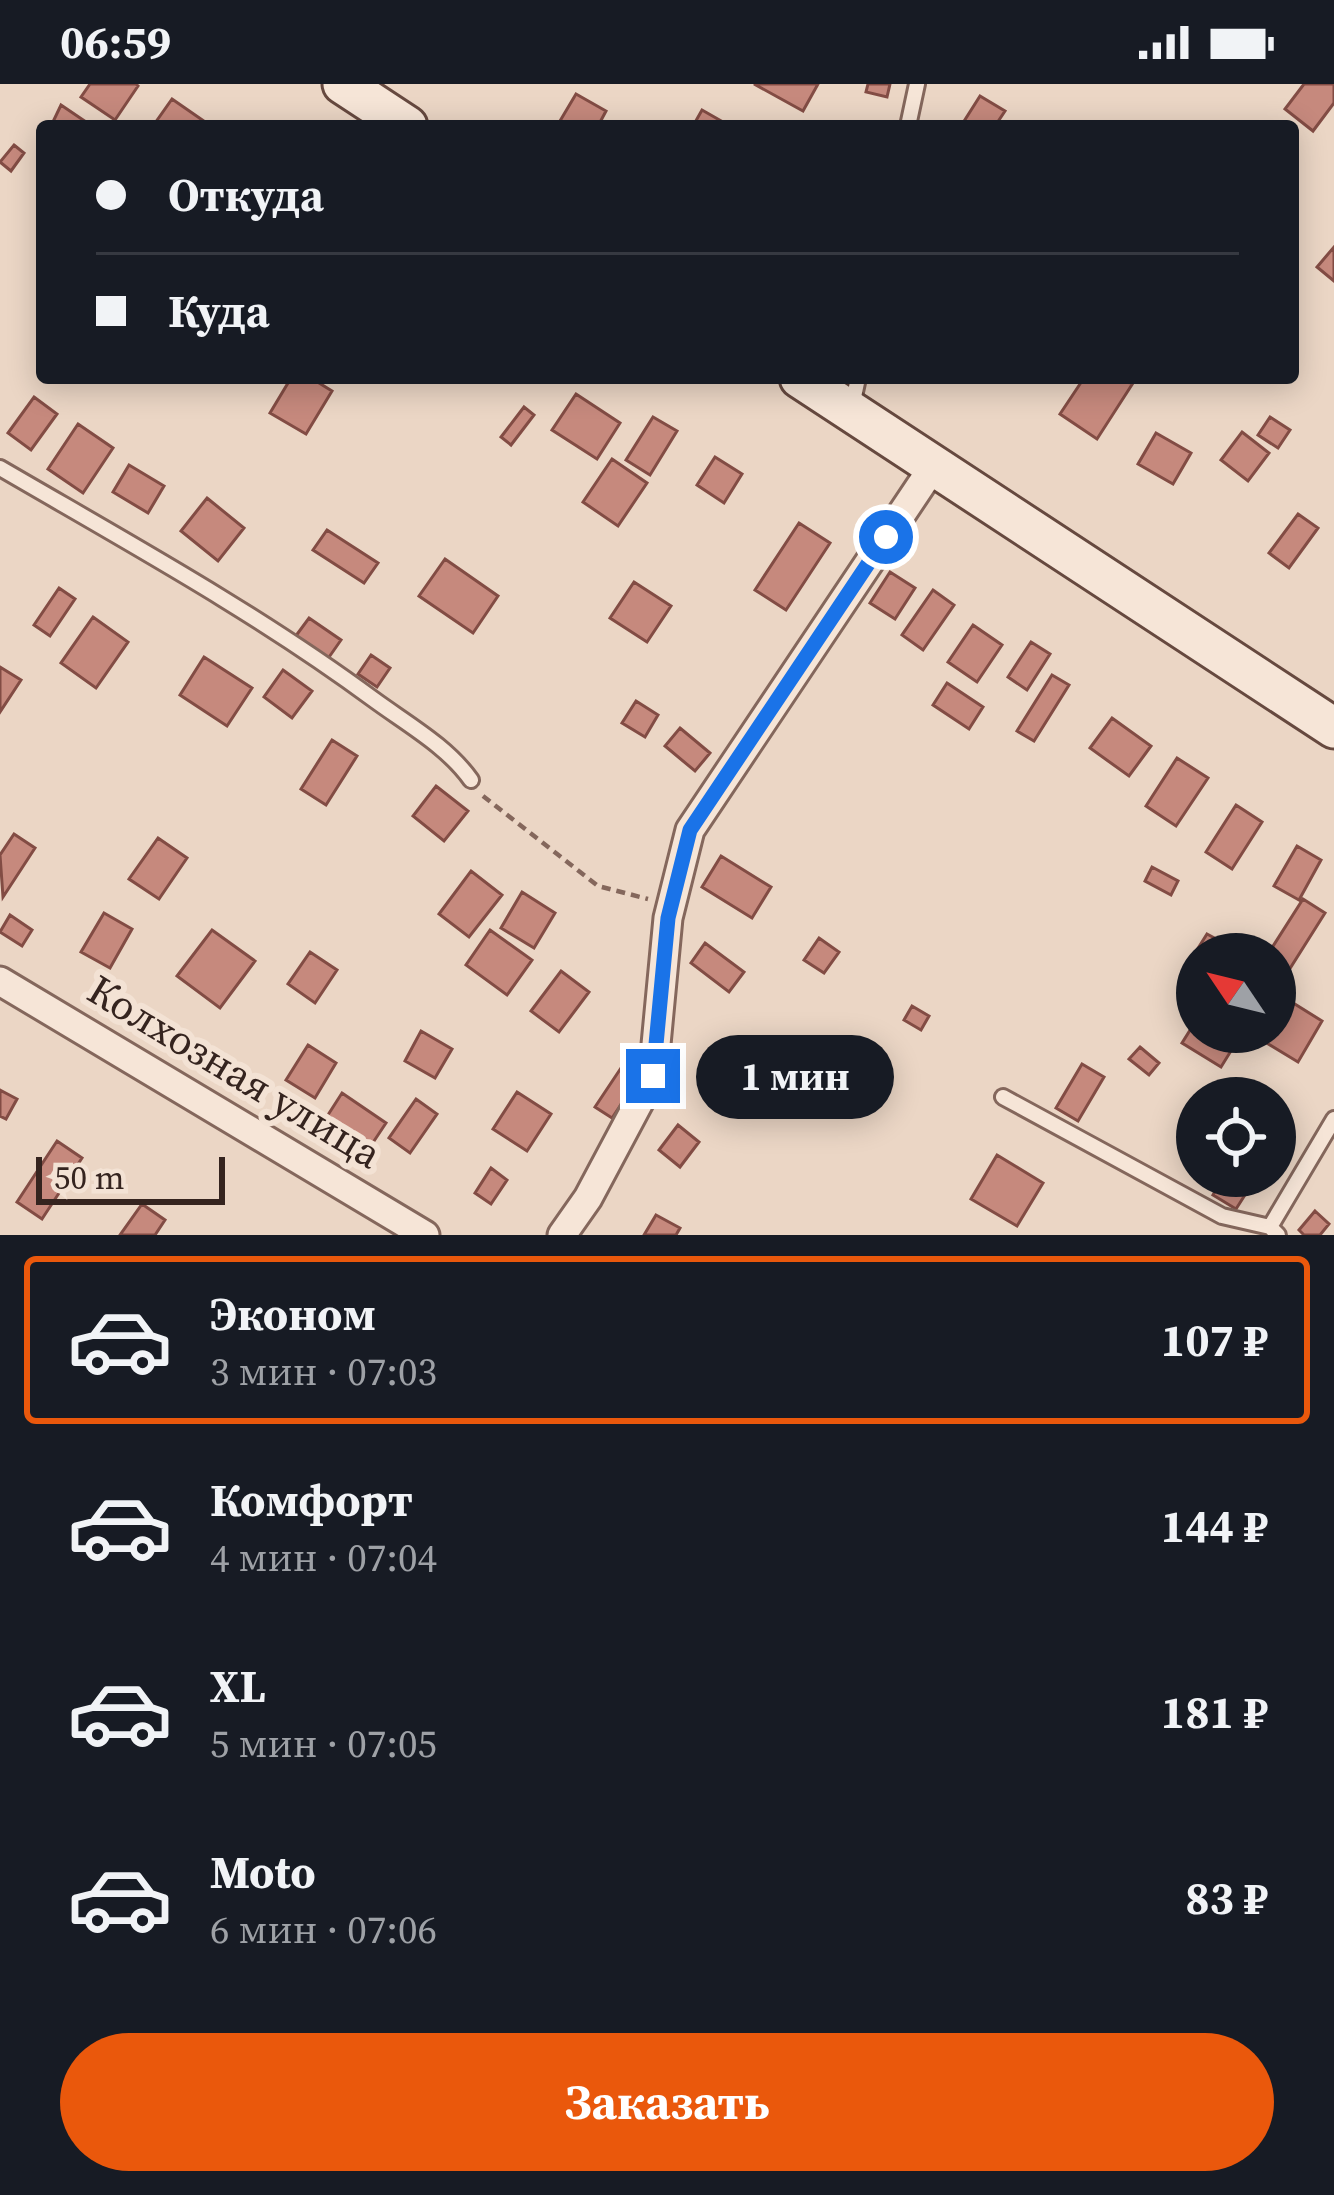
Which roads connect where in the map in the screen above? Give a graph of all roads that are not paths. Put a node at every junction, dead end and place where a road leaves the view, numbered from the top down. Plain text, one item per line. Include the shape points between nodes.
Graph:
1 (343, 84) edge
2 (916, 84) edge
3 (398, 120) edge
4 (909, 120) edge
5 (821, 384) edge
6 (855, 394) edge
7 (935, 464) junction
8 (0, 468) edge
9 (1334, 728) edge
10 (471, 780) road end
11 (0, 981) edge
12 (1004, 1097) dead end
13 (1334, 1119) edge
14 (1274, 1231) edge
15 (425, 1235) edge
16 (562, 1235) edge

1 - 3 main road
2 - 4 lane
5 - 6 main road
6 - 7 main road
7 - 9 main road
7 - 16 street via 690,830 671,905 653,1076
8 - 10 lane via 319,660 457,760
11 - 15 street, Колхозная улица
12 - 14 lane via 1222,1216
13 - 14 lane

